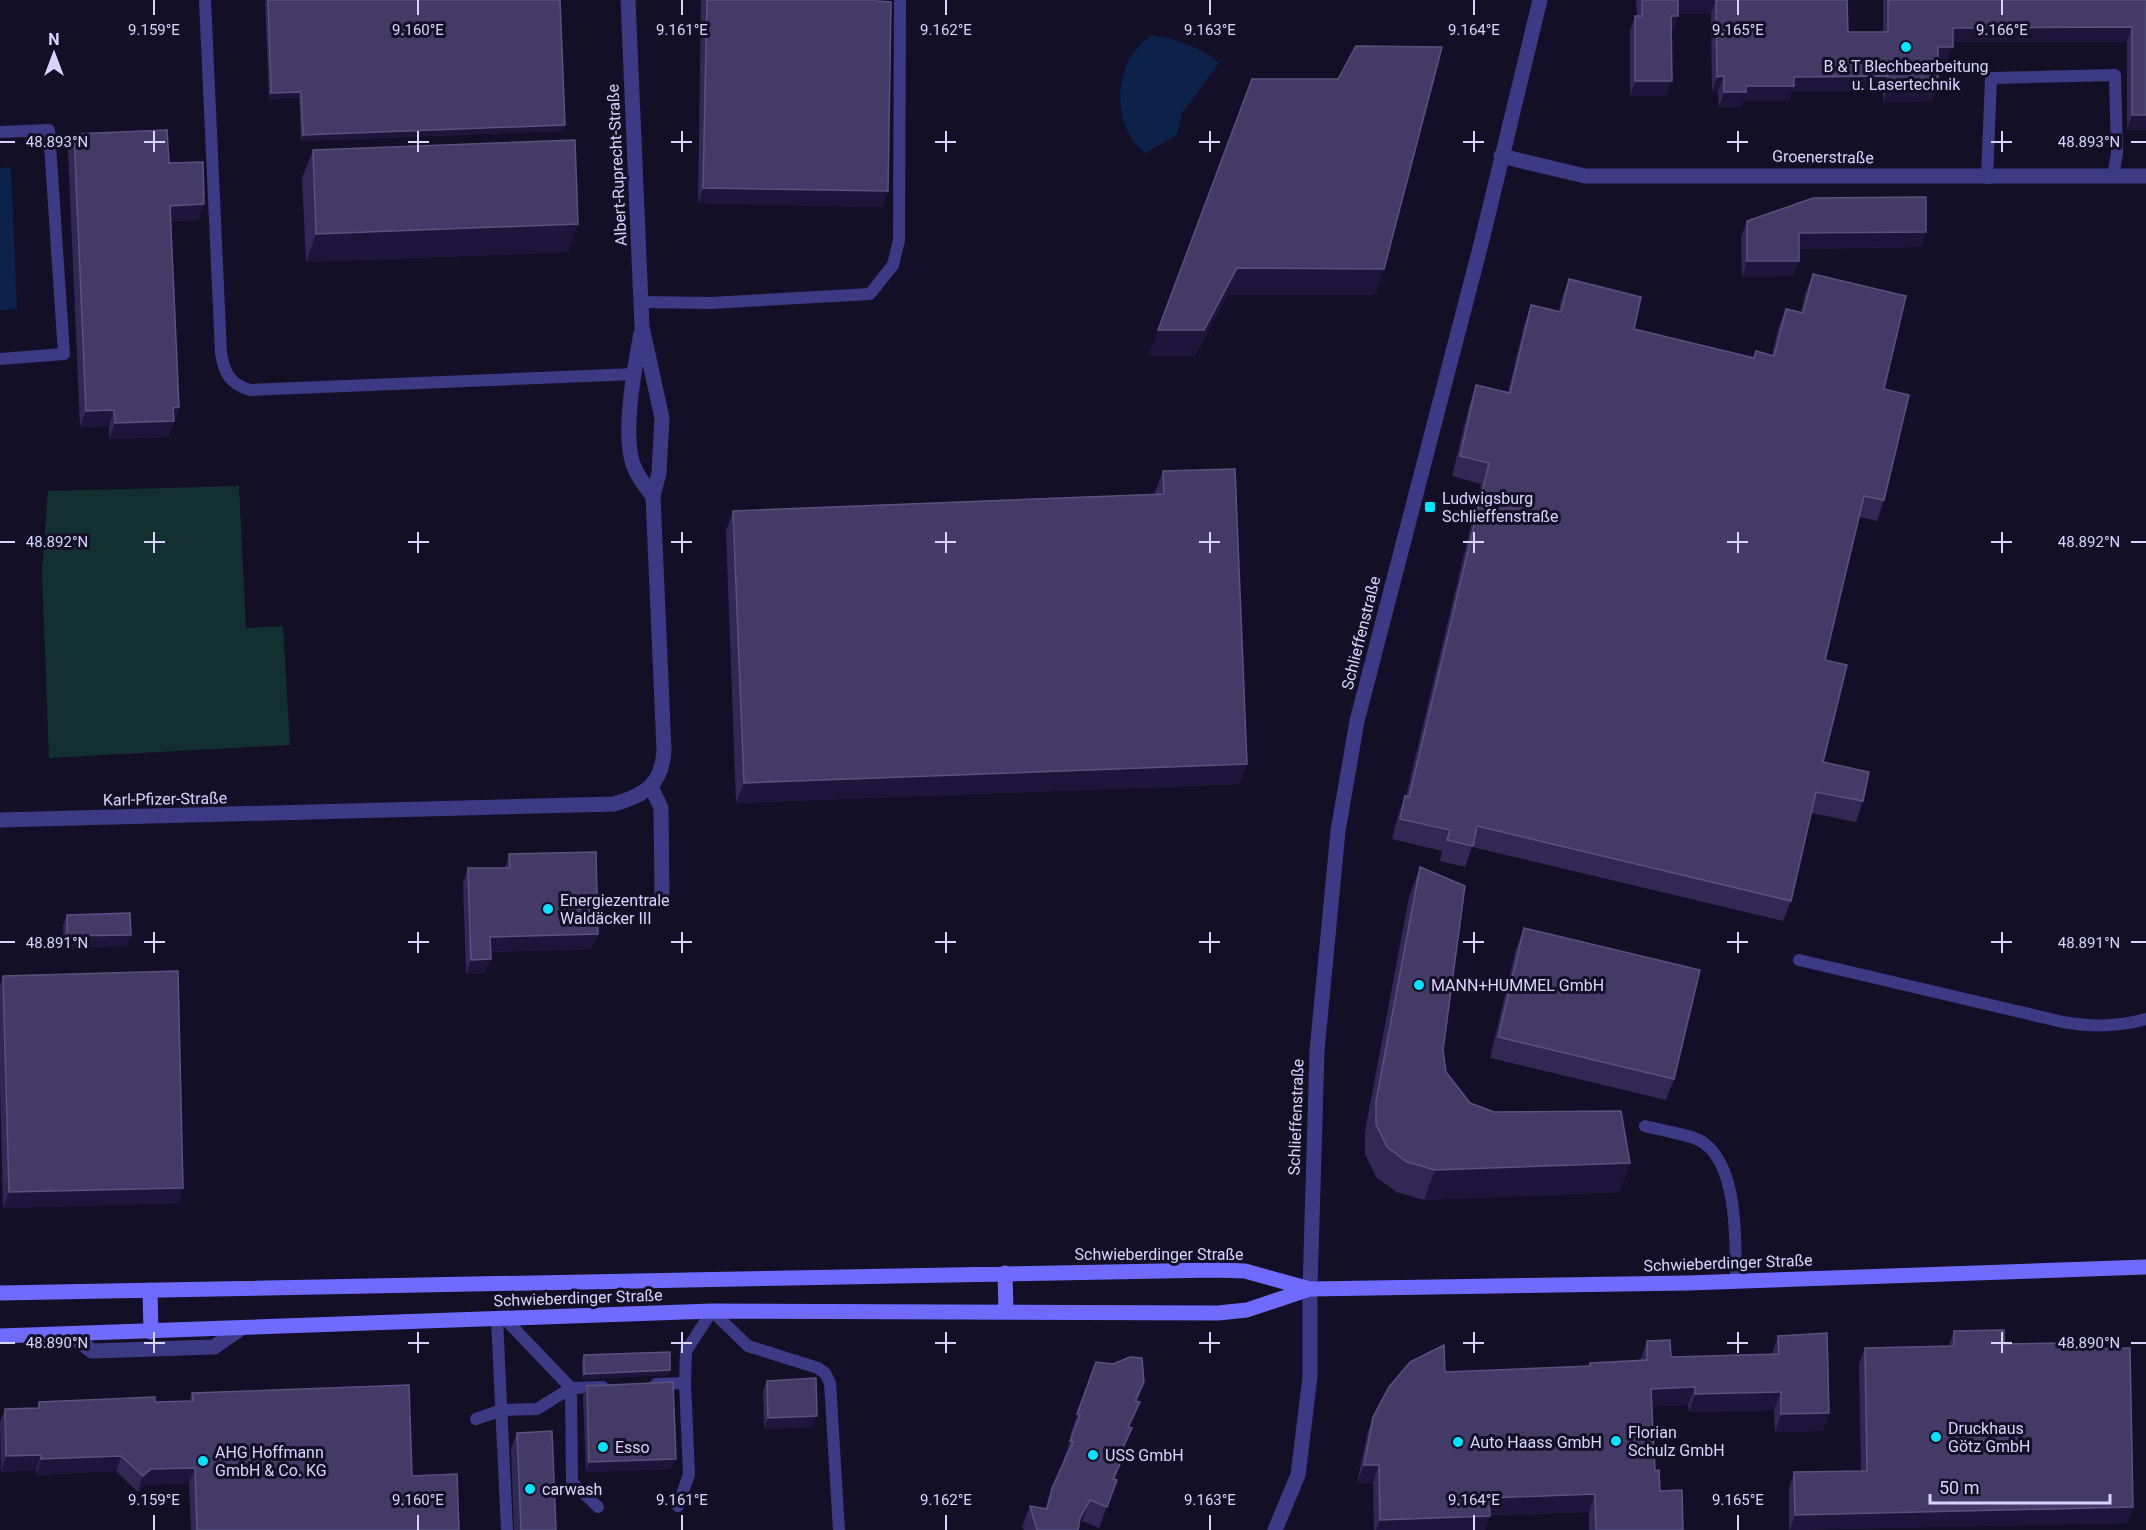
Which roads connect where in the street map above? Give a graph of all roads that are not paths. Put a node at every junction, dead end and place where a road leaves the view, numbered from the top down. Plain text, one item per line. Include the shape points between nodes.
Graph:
1 (206, 0) edge
2 (628, 0) edge
3 (900, 0) edge
4 (1540, 0) edge
5 (0, 132) edge
6 (1502, 156) junction
7 (2112, 176) junction
8 (2146, 176) edge
9 (1987, 178) junction
10 (641, 302) junction
11 (642, 327) junction
12 (0, 359) edge
13 (634, 374) junction
14 (653, 496) junction
15 (651, 786) junction
16 (0, 820) edge
17 (662, 894) dead end
18 (1800, 960) dead end
19 (2146, 1019) edge
20 (1645, 1126) dead end
21 (2146, 1267) edge
22 (1005, 1273) junction
23 (1736, 1281) junction
24 (1310, 1289) junction
25 (150, 1290) junction
26 (0, 1293) edge
27 (712, 1311) junction
28 (1006, 1312) junction
29 (501, 1319) junction
30 (240, 1329) junction
31 (151, 1332) junction
32 (70, 1334) junction
33 (0, 1336) edge
34 (685, 1383) junction
35 (639, 1385) edge
36 (617, 1386) edge
37 (571, 1388) junction
38 (502, 1410) junction
39 (476, 1419) dead end
40 (678, 1506) dead end
41 (598, 1507) dead end
42 (507, 1530) edge
43 (839, 1530) edge
44 (1275, 1530) edge

1 - 13 lane via 221,353 225,371 237,386 250,390
2 - 10 street, Albert-Ruprecht-Straße
3 - 10 lane via 899,240 893,265 870,294 711,303
4 - 6 street, Schlieffenstraße
5 - 12 lane via 49,130 64,354
6 - 9 street, Groenerstraße via 1585,176
6 - 24 street, Schlieffenstraße via 1357,721 1342,809 1317,1051
7 - 8 street, Groenerstraße
7 - 9 street, Groenerstraße
7 - 9 lane via 2117,153 2115,75 1991,78
10 - 11 street, Albert-Ruprecht-Straße
11 - 13 street
11 - 14 street via 662,418 659,473
13 - 14 street via 630,410 632,462
14 - 15 street via 664,750 663,767
15 - 16 street, Karl-Pfizer-Straße via 640,795 614,804
15 - 17 street via 661,808
18 - 19 lane via 2063,1022 2121,1026
20 - 23 lane via 1704,1142 1720,1164 1734,1206
21 - 23 main road, Schwieberdinger Straße
22 - 24 main road, Schwieberdinger Straße via 1245,1271
22 - 25 main road, Schwieberdinger Straße
22 - 28 main road
23 - 24 main road, Schwieberdinger Straße
24 - 28 main road, Schwieberdinger Straße via 1247,1310 1218,1313
24 - 44 street, Schlieffenstraße via 1310,1377 1298,1475
25 - 26 main road, Schwieberdinger Straße
25 - 31 main road
27 - 28 main road, Schwieberdinger Straße
27 - 29 main road, Schwieberdinger Straße
27 - 34 lane via 686,1351
27 - 43 lane via 748,1346 825,1373 830,1383
29 - 30 main road, Schwieberdinger Straße
29 - 37 lane
29 - 38 lane
30 - 31 main road, Schwieberdinger Straße
30 - 32 street via 214,1347 92,1351
31 - 32 main road, Schwieberdinger Straße
32 - 33 main road, Schwieberdinger Straße
34 - 35 lane
34 - 40 lane via 689,1474
36 - 37 lane
37 - 38 lane via 537,1409
37 - 41 lane via 572,1482
38 - 39 lane
38 - 42 lane

